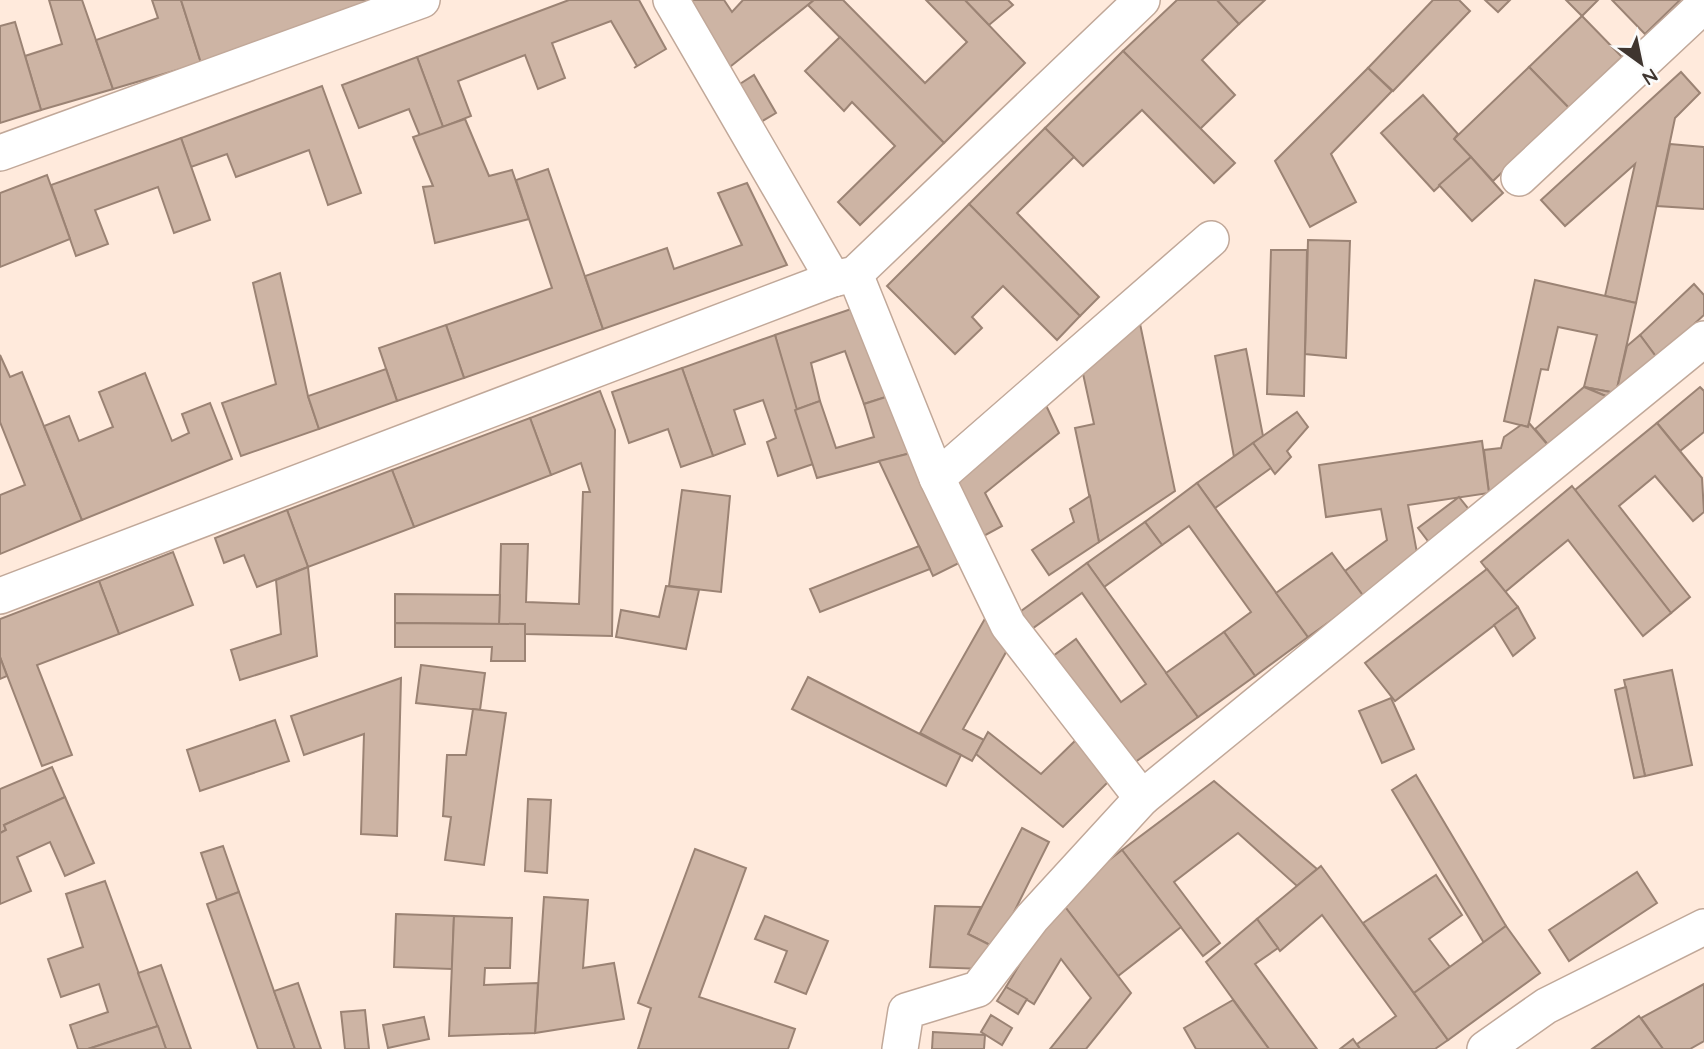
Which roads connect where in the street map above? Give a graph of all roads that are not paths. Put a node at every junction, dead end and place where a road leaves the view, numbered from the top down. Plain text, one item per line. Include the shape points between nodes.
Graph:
1 (422, 0) edge
2 (671, 0) edge
3 (1142, 0) edge
4 (1704, 5) edge
5 (0, 153) edge
6 (1520, 178) dead end
7 (1211, 239) dead end
8 (844, 277) junction
9 (1704, 339) edge
10 (937, 478) junction
11 (0, 596) edge
12 (1142, 799) junction
13 (1704, 927) edge
14 (900, 1049) edge
15 (1485, 1049) edge

1 - 5 street
2 - 8 street
3 - 8 street
4 - 6 street
7 - 10 street
8 - 10 street
8 - 11 street
9 - 12 street
10 - 12 street via 1008,625
12 - 14 street via 1032,918 978,989 906,1011
13 - 15 street via 1546,1006

